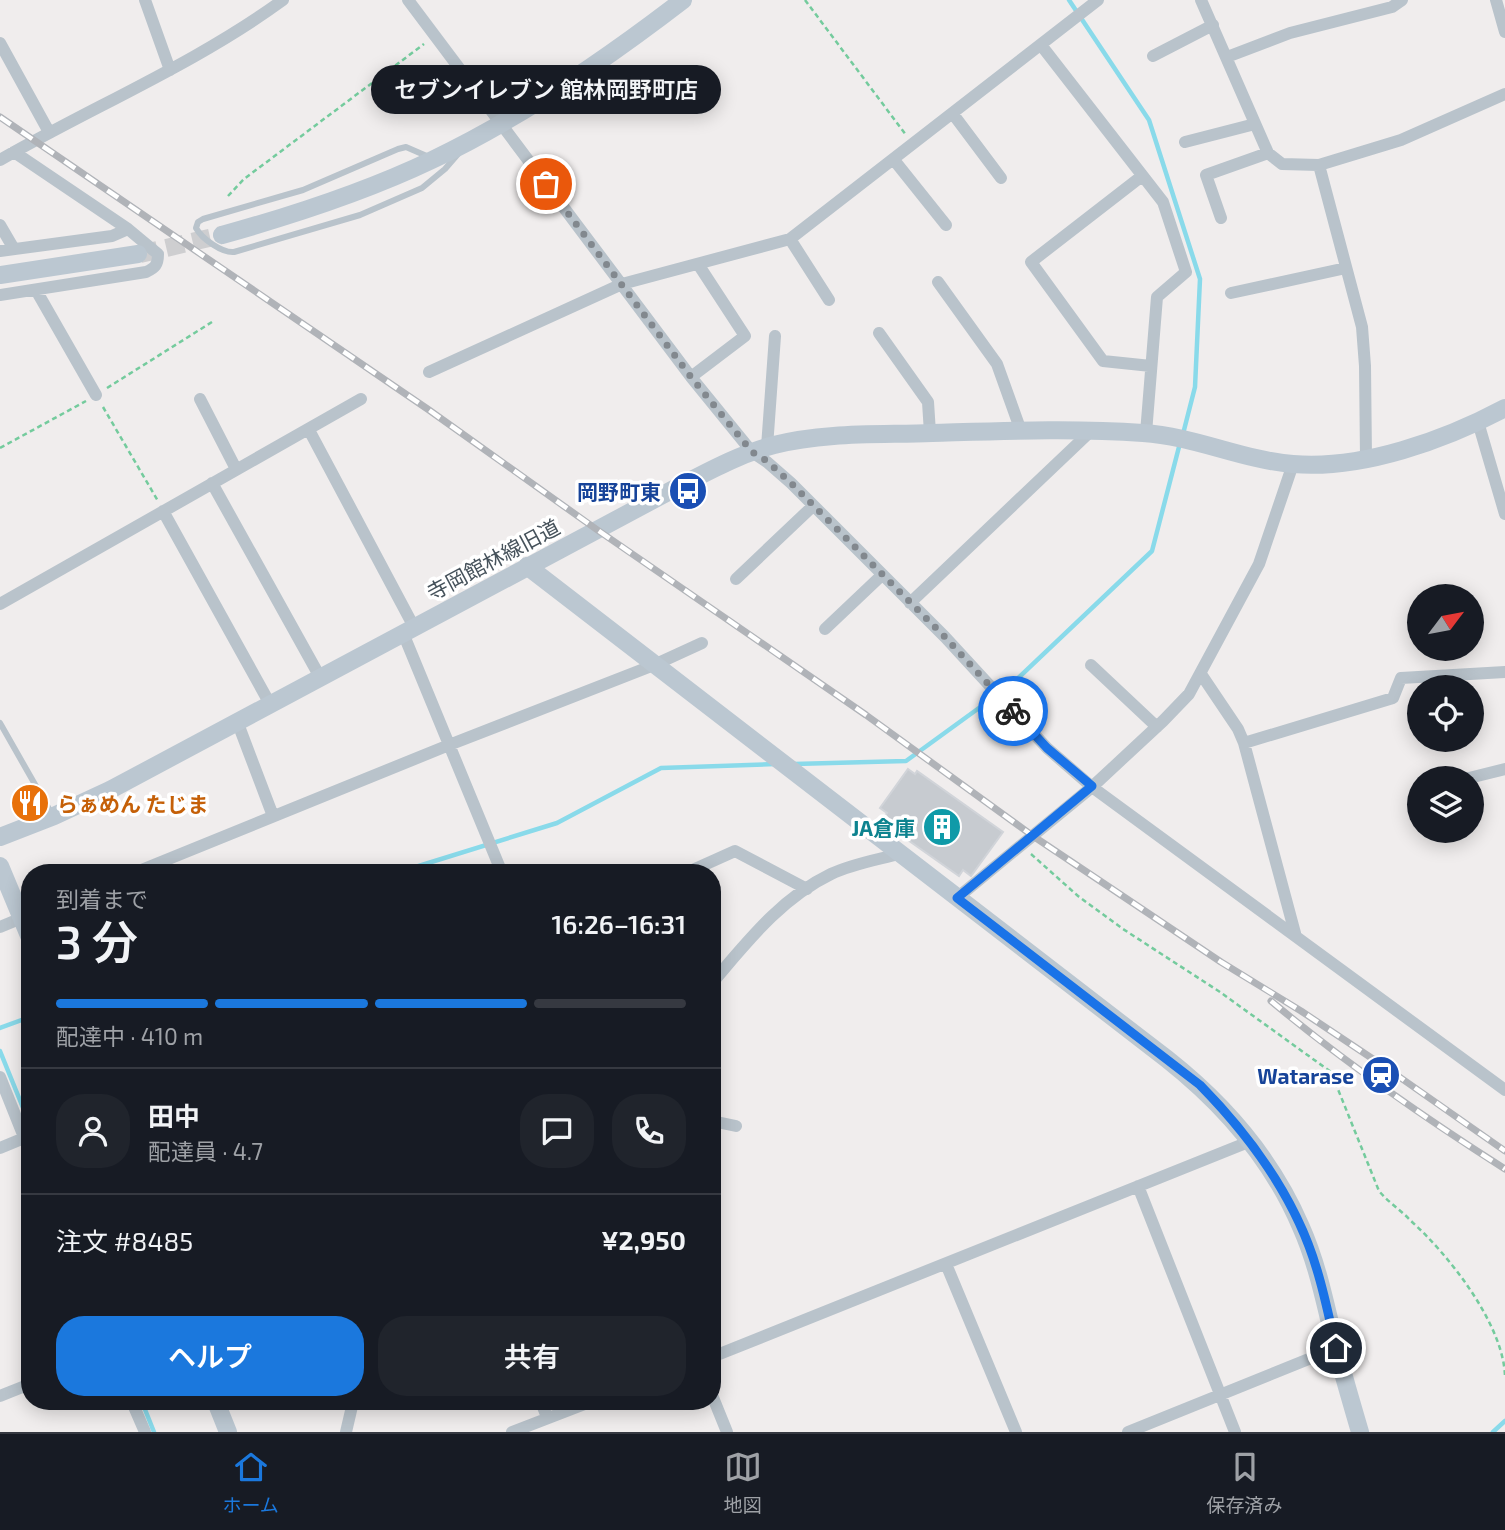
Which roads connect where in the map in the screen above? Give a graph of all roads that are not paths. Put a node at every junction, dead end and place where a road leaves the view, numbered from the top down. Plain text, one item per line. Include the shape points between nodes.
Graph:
1 (145, 0) edge
2 (283, 0) edge
3 (408, 0) edge
4 (683, 0) edge
5 (1098, 0) edge
6 (1201, 0) edge
7 (1402, 0) edge
8 (1496, 0) edge
9 (1213, 25) junction
10 (1505, 32) edge
11 (0, 43) edge
12 (1041, 45) junction
13 (1153, 56) dead end
14 (1227, 57) junction
15 (170, 70) junction
16 (1505, 94) edge
17 (953, 114) junction
18 (501, 124) junction
19 (1255, 124) junction
20 (49, 132) junction
21 (1185, 142) dead end
22 (465, 144) junction
23 (14, 152) junction
24 (1268, 153) junction
25 (435, 159) junction
26 (0, 160) edge
27 (894, 160) junction
28 (1319, 165) junction
29 (1142, 176) junction
30 (1001, 178) dead end
31 (1221, 218) dead end
32 (0, 225) edge
33 (946, 225) dead end
34 (128, 229) junction
35 (222, 235) tunnel mouth
36 (790, 239) junction
37 (14, 249) junction
38 (0, 251) edge
39 (138, 254) tunnel mouth
40 (698, 264) junction
41 (1346, 268) junction
42 (0, 275) edge
43 (938, 282) dead end
44 (622, 284) junction
45 (36, 290) junction
46 (1231, 293) dead end
47 (0, 295) edge
48 (828, 300) dead end
49 (879, 333) dead end
50 (775, 336) dead end
51 (1151, 366) junction
52 (429, 372) dead end
53 (691, 377) junction
54 (96, 395) road end
55 (200, 399) dead end
56 (360, 400) dead end
57 (1505, 408) edge
58 (1478, 422) junction
59 (309, 430) junction
60 (1021, 431) junction
61 (1091, 431) junction
62 (930, 433) junction
63 (1146, 433) junction
64 (760, 450) junction
65 (1366, 458) junction
66 (1293, 464) junction
67 (236, 469) junction
68 (212, 483) junction
69 (813, 506) junction
70 (163, 511) junction
71 (1505, 514) edge
72 (527, 566) junction
73 (882, 575) junction
74 (736, 579) dead end
75 (910, 603) junction
76 (0, 604) edge
77 (825, 629) dead end
78 (408, 630) junction
79 (702, 643) dead end
80 (654, 664) junction
81 (1091, 665) dead end
82 (1505, 672) edge
83 (1201, 674) junction
84 (320, 677) junction
85 (270, 704) junction
86 (237, 721) junction
87 (0, 723) edge
88 (1157, 727) junction
89 (1244, 743) junction
90 (449, 745) junction
91 (1505, 768) edge
92 (1484, 774) edge
93 (1092, 786) junction
94 (54, 816) junction
95 (274, 816) junction
96 (0, 838) edge
97 (899, 854) junction
98 (156, 864) edge
99 (498, 864) edge
100 (706, 864) edge
101 (0, 866) edge
102 (807, 889) junction
103 (957, 898) junction
104 (21, 907) edge
105 (21, 919) edge
106 (0, 928) edge
107 (1294, 933) junction
108 (721, 973) edge
109 (0, 1077) edge
110 (1505, 1090) edge
111 (721, 1123) edge
112 (21, 1124) edge
113 (736, 1126) dead end
114 (21, 1139) edge
115 (1251, 1141) junction
116 (0, 1148) edge
117 (1138, 1186) junction
118 (946, 1264) junction
119 (1336, 1348) junction
120 (721, 1353) edge
121 (21, 1388) edge
122 (0, 1396) edge
123 (1219, 1396) junction
124 (135, 1410) edge
125 (219, 1410) edge
126 (351, 1410) edge
127 (544, 1410) edge
128 (567, 1410) edge
129 (718, 1410) edge
130 (547, 1417) junction
131 (145, 1432) edge
132 (228, 1432) edge
133 (346, 1432) edge
134 (512, 1432) edge
135 (727, 1432) edge
136 (1016, 1432) edge
137 (1128, 1432) edge
138 (1235, 1432) edge
139 (1360, 1432) edge

1 - 15 street
2 - 15 street
3 - 18 street
4 - 18 street
5 - 12 street
6 - 9 street
7 - 14 street via 1392,7 1290,33
8 - 10 street
9 - 13 street
9 - 14 street
11 - 20 street
12 - 17 street
12 - 29 street
14 - 19 street
15 - 20 street
16 - 28 street via 1401,140
17 - 27 street
17 - 30 street
18 - 22 street
18 - 44 street
19 - 21 street
19 - 24 street
20 - 23 street
22 - 25 street
22 - 25 lane via 422,188 346,219 234,253 227,253 196,228 204,219 303,190 398,149 406,147
23 - 26 street
23 - 34 street
24 - 28 street via 1282,164
24 - 31 street via 1206,175
25 - 35 street via 331,201
27 - 33 street
27 - 36 street
28 - 41 street
29 - 51 street via 1163,202 1186,272 1157,298
29 - 51 street via 1031,262 1103,361
32 - 37 street
34 - 37 street via 112,236
34 - 45 street via 158,254 155,268
36 - 40 street
36 - 48 street
37 - 38 street
39 - 42 street
40 - 44 street
40 - 53 street via 745,336
41 - 46 street
41 - 65 street via 1362,327
43 - 60 street via 996,364
44 - 52 street
44 - 53 street
45 - 47 street
45 - 54 street
49 - 62 street via 928,402
50 - 64 street
51 - 63 street
53 - 64 street
55 - 67 street
56 - 59 street
57 - 58 street, 寺岡館林線旧道
58 - 65 street, 寺岡館林線旧道 via 1409,449
58 - 71 street
59 - 67 street
59 - 78 street
60 - 61 street, 寺岡館林線旧道
60 - 62 street, 寺岡館林線旧道
61 - 63 street, 寺岡館林線旧道
61 - 75 street
62 - 64 street, 寺岡館林線旧道 via 844,435
63 - 66 street, 寺岡館林線旧道
64 - 69 street
64 - 72 street, 寺岡館林線旧道 via 678,486
65 - 66 street, 寺岡館林線旧道
66 - 83 street via 1259,564
67 - 68 street
68 - 70 street
68 - 84 street
69 - 73 street
69 - 74 street
70 - 76 street
70 - 85 street
72 - 78 street, 寺岡館林線旧道
72 - 80 street
73 - 75 street
73 - 77 street
75 - 93 street via 1047,748
78 - 84 street, 寺岡館林線旧道
78 - 90 street
79 - 80 street
80 - 90 street
80 - 97 street
81 - 88 street
82 - 89 street via 1401,678 1393,698
83 - 88 street via 1189,694
83 - 89 street
84 - 85 street, 寺岡館林線旧道
85 - 86 street, 寺岡館林線旧道
86 - 94 street, 寺岡館林線旧道
86 - 95 street
87 - 94 lane
88 - 93 street
89 - 107 street
90 - 95 street
90 - 99 street
91 - 92 street
93 - 103 street
93 - 107 street
94 - 96 street, 寺岡館林線旧道
95 - 98 street
97 - 102 street via 830,874
97 - 103 street
100 - 102 street via 734,851
101 - 104 street
102 - 108 street via 767,919
103 - 115 street via 1200,1085
105 - 106 street
107 - 110 street
109 - 112 street
111 - 113 street
114 - 116 street
115 - 117 street
115 - 119 street via 1302,1228
117 - 118 street
117 - 123 street
118 - 120 street
118 - 136 street
119 - 123 street
119 - 139 street
121 - 122 street
123 - 137 street
123 - 138 street
124 - 131 street
125 - 132 street
126 - 133 street
127 - 130 street
128 - 130 street
129 - 135 street
130 - 134 street

